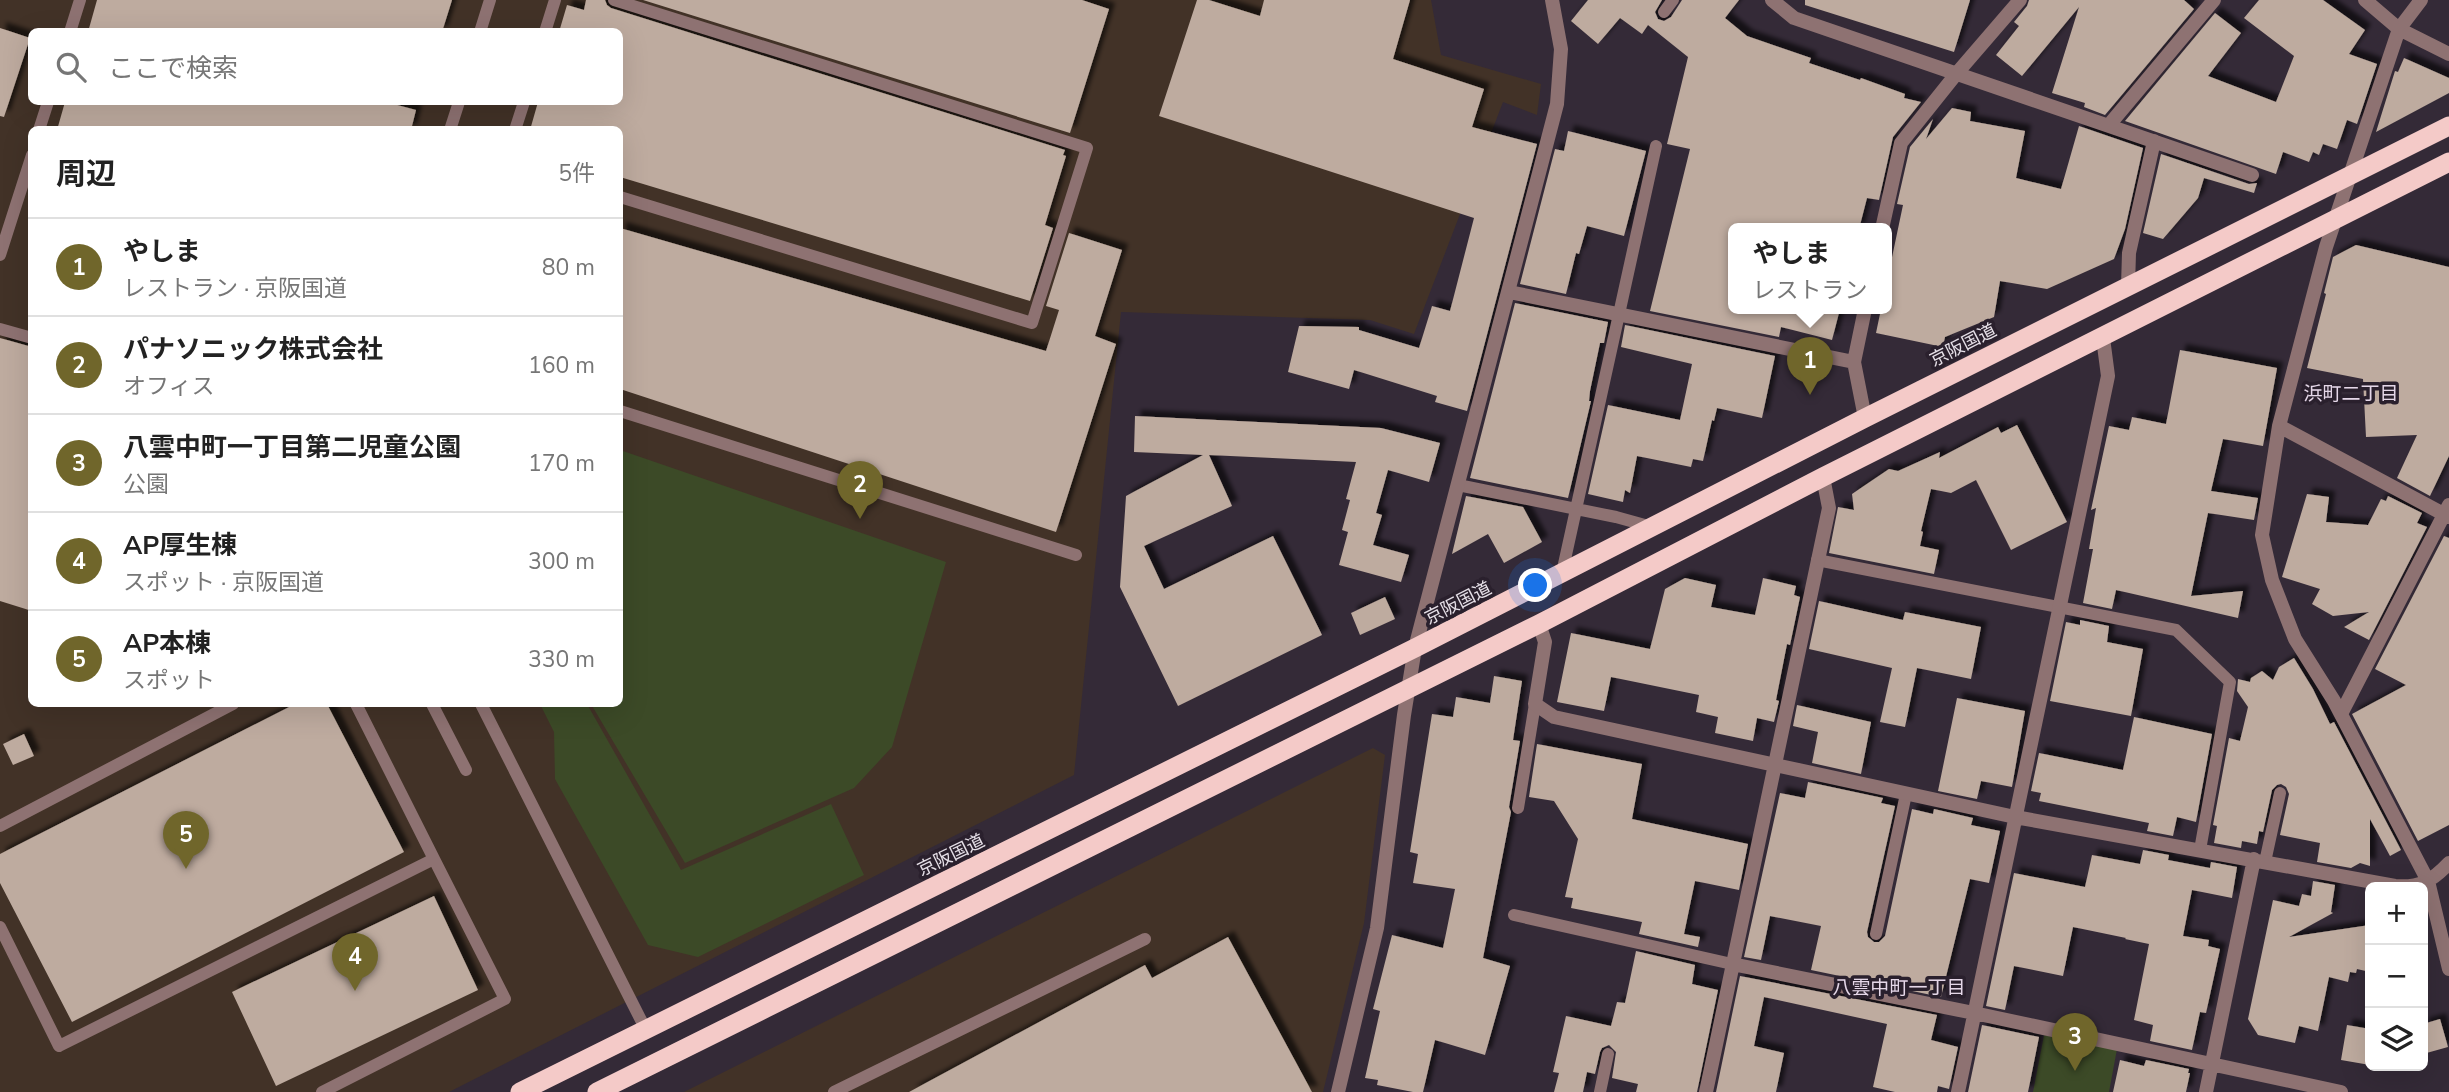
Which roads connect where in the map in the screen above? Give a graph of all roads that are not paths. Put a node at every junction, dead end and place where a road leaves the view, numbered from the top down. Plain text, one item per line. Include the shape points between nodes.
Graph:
1 (80, 0) edge
2 (490, 0) edge
3 (555, 0) edge
4 (614, 0) edge
5 (1552, 0) edge
6 (1673, 0) edge
7 (1772, 0) edge
8 (2020, 0) edge
9 (2214, 0) edge
10 (2365, 0) edge
11 (2421, 0) edge
12 (1664, 12) dead end
13 (71, 28) edge
14 (481, 28) edge
15 (546, 28) edge
16 (2399, 29) junction
17 (2449, 54) edge
18 (1957, 73) junction
19 (47, 105) edge
20 (458, 105) edge
21 (523, 105) edge
22 (2109, 125) junction
23 (40, 126) edge
24 (451, 126) edge
25 (516, 126) edge
26 (2449, 126) edge
27 (2154, 141) junction
28 (1657, 146) dead end
29 (2449, 162) edge
30 (28, 168) edge
31 (2351, 173) junction
32 (2252, 174) dead end
33 (623, 198) edge
34 (2337, 217) junction
35 (1883, 223) edge
36 (0, 256) edge
37 (2127, 286) junction
38 (1509, 292) junction
39 (1864, 314) edge
40 (1619, 315) junction
41 (0, 329) edge
42 (28, 337) edge
43 (2104, 338) junction
44 (1854, 362) junction
45 (623, 412) edge
46 (1865, 418) junction
47 (2279, 426) junction
48 (1823, 477) junction
49 (1458, 485) junction
50 (1577, 509) junction
51 (2447, 512) edge
52 (1652, 527) junction
53 (1076, 555) dead end
54 (1817, 560) junction
55 (1562, 573) junction
56 (2059, 607) junction
57 (1539, 624) junction
58 (1415, 648) junction
59 (1408, 690) junction
60 (1535, 704) junction
61 (227, 707) edge
62 (358, 707) edge
63 (434, 707) edge
64 (483, 707) edge
65 (2341, 714) junction
66 (1774, 766) junction
67 (466, 770) dead end
68 (2280, 793) dead end
69 (1906, 794) junction
70 (1518, 808) dead end
71 (2015, 817) junction
72 (0, 826) edge
73 (2200, 850) junction
74 (434, 859) junction
75 (2260, 860) junction
76 (2449, 863) edge
77 (2428, 881) junction
78 (1514, 915) dead end
79 (0, 927) edge
80 (1876, 934) dead end
81 (1145, 939) dead end
82 (1732, 964) junction
83 (2449, 969) edge
84 (1974, 1013) junction
85 (646, 1030) junction
86 (1608, 1054) dead end
87 (2212, 1065) junction
88 (322, 1092) edge
89 (520, 1092) edge
90 (597, 1092) edge
91 (834, 1092) edge
92 (1338, 1092) edge
93 (1600, 1092) edge
94 (1706, 1092) edge
95 (1958, 1092) edge
96 (2206, 1092) edge
97 (2341, 1092) edge

1 - 13 lane
2 - 14 lane
3 - 15 lane
4 - 33 lane via 1087,149 1032,323
5 - 38 street via 1561,49 1557,104
6 - 12 lane
7 - 18 street via 1794,18
8 - 18 street
9 - 22 street
10 - 16 street
11 - 16 street
16 - 17 street
16 - 31 street
18 - 22 street
18 - 35 street via 1901,143
19 - 23 lane
20 - 24 lane
21 - 25 lane
22 - 27 street
26 - 31 highway, 京阪国道
27 - 32 street
27 - 37 street via 2129,253
28 - 40 lane
29 - 34 highway
30 - 36 lane
31 - 34 street
31 - 37 highway, 京阪国道
34 - 43 highway
34 - 47 street
37 - 46 highway, 京阪国道
38 - 40 street
38 - 49 street
39 - 44 street
40 - 44 street
40 - 50 lane
41 - 42 lane
43 - 48 highway
43 - 56 street via 2108,376
44 - 46 street
45 - 53 lane
46 - 52 highway, 京阪国道
47 - 51 street
47 - 65 street via 2262,536 2272,580 2295,639
48 - 54 street via 1829,508
48 - 57 highway
49 - 50 lane
49 - 58 street
50 - 52 lane
50 - 55 lane
51 - 65 street
52 - 55 highway, 京阪国道
54 - 56 lane
54 - 66 street
55 - 58 highway, 京阪国道
56 - 71 street
56 - 73 lane via 2176,630 2230,682
57 - 59 highway
57 - 60 street via 1545,642
58 - 59 street
58 - 85 highway, 京阪国道
59 - 90 highway
59 - 92 street via 1377,928
60 - 66 street via 1554,717
60 - 70 lane
61 - 72 lane
62 - 74 lane
63 - 67 lane
64 - 85 lane
65 - 77 street
66 - 69 street
66 - 82 street
68 - 75 lane
69 - 71 street
69 - 80 lane
71 - 73 street
71 - 84 street
73 - 75 street
74 - 79 lane via 59,1046
74 - 88 lane via 505,999
75 - 77 street via 2395,886 2413,887
75 - 87 street
76 - 77 street
77 - 83 street
78 - 82 lane
81 - 91 lane
82 - 84 street
82 - 94 street
84 - 87 street
84 - 95 street
85 - 89 highway, 京阪国道
86 - 93 lane
87 - 96 street
87 - 97 street

